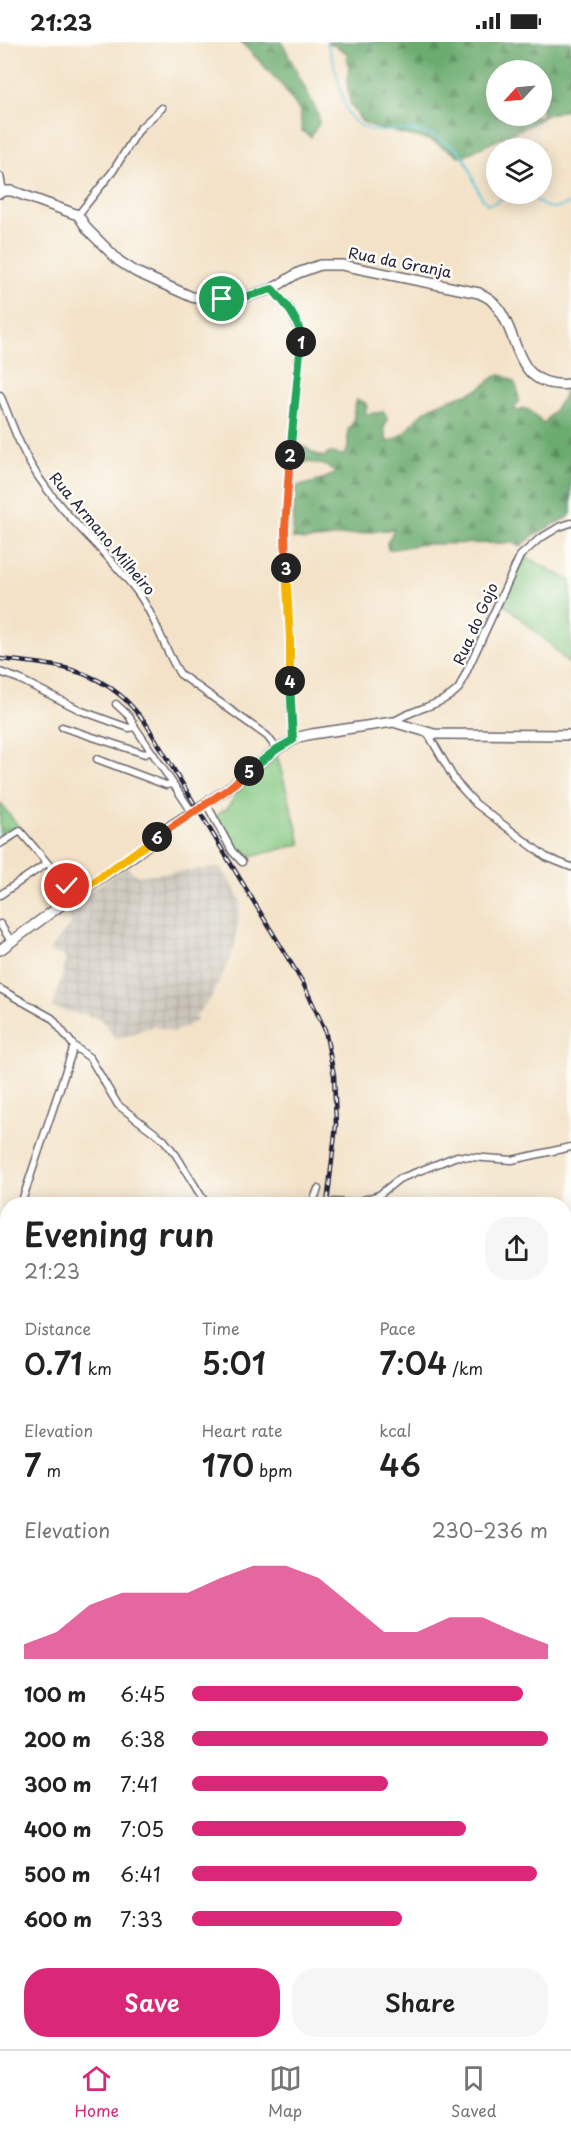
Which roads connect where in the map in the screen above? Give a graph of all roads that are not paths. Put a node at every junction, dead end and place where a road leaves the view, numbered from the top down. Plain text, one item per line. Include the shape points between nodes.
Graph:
1 (162, 108) dead end
2 (0, 176) edge
3 (1, 192) edge
4 (78, 215) junction
5 (272, 289) junction
6 (571, 384) edge
7 (0, 395) edge
8 (571, 523) edge
9 (0, 672) edge
10 (116, 704) dead end
11 (393, 722) junction
12 (135, 727) junction
13 (63, 728) dead end
14 (427, 732) junction
15 (571, 735) edge
16 (293, 740) junction
17 (277, 749) junction
18 (151, 751) junction
19 (97, 759) dead end
20 (173, 784) junction
21 (206, 803) junction
22 (192, 812) junction
23 (0, 844) edge
24 (242, 861) dead end
25 (47, 863) junction
26 (571, 867) edge
27 (0, 895) edge
28 (68, 900) junction
29 (0, 924) edge
30 (12, 941) junction
31 (0, 950) edge
32 (0, 989) edge
33 (74, 1046) junction
34 (571, 1148) edge
35 (318, 1190) dead end
36 (23, 1197) edge
37 (202, 1197) edge
38 (315, 1197) edge
39 (372, 1197) edge

1 - 4 street via 140,128
2 - 3 street
3 - 4 street via 12,190
4 - 5 street, Rua da Granja via 119,261 177,291 207,300
5 - 6 street, Rua da Granja via 320,265 342,265 479,293 491,300 505,321 524,366 541,381
5 - 16 street via 290,308 302,337 285,529
7 - 17 street, Rua Armano Milheiro via 34,471 137,591 180,674 267,736
8 - 11 street, Rua do Gojo via 539,539 520,556 459,688
9 - 12 street via 82,711
10 - 12 street
11 - 14 street
11 - 16 street
12 - 18 street
13 - 18 street via 144,754
14 - 15 street
14 - 26 street via 456,782 476,804 546,857
16 - 17 street
17 - 21 street
18 - 20 street
19 - 20 street via 166,785
20 - 22 street
21 - 22 street
21 - 24 street via 232,851
22 - 28 street
23 - 25 street via 20,831
25 - 27 street
25 - 28 street via 67,886
28 - 30 street
29 - 30 street
30 - 31 street
32 - 33 street via 52,1018
33 - 36 street
33 - 37 street via 90,1058 118,1105 164,1140
34 - 39 street via 512,1160 457,1156 399,1179
35 - 38 street

